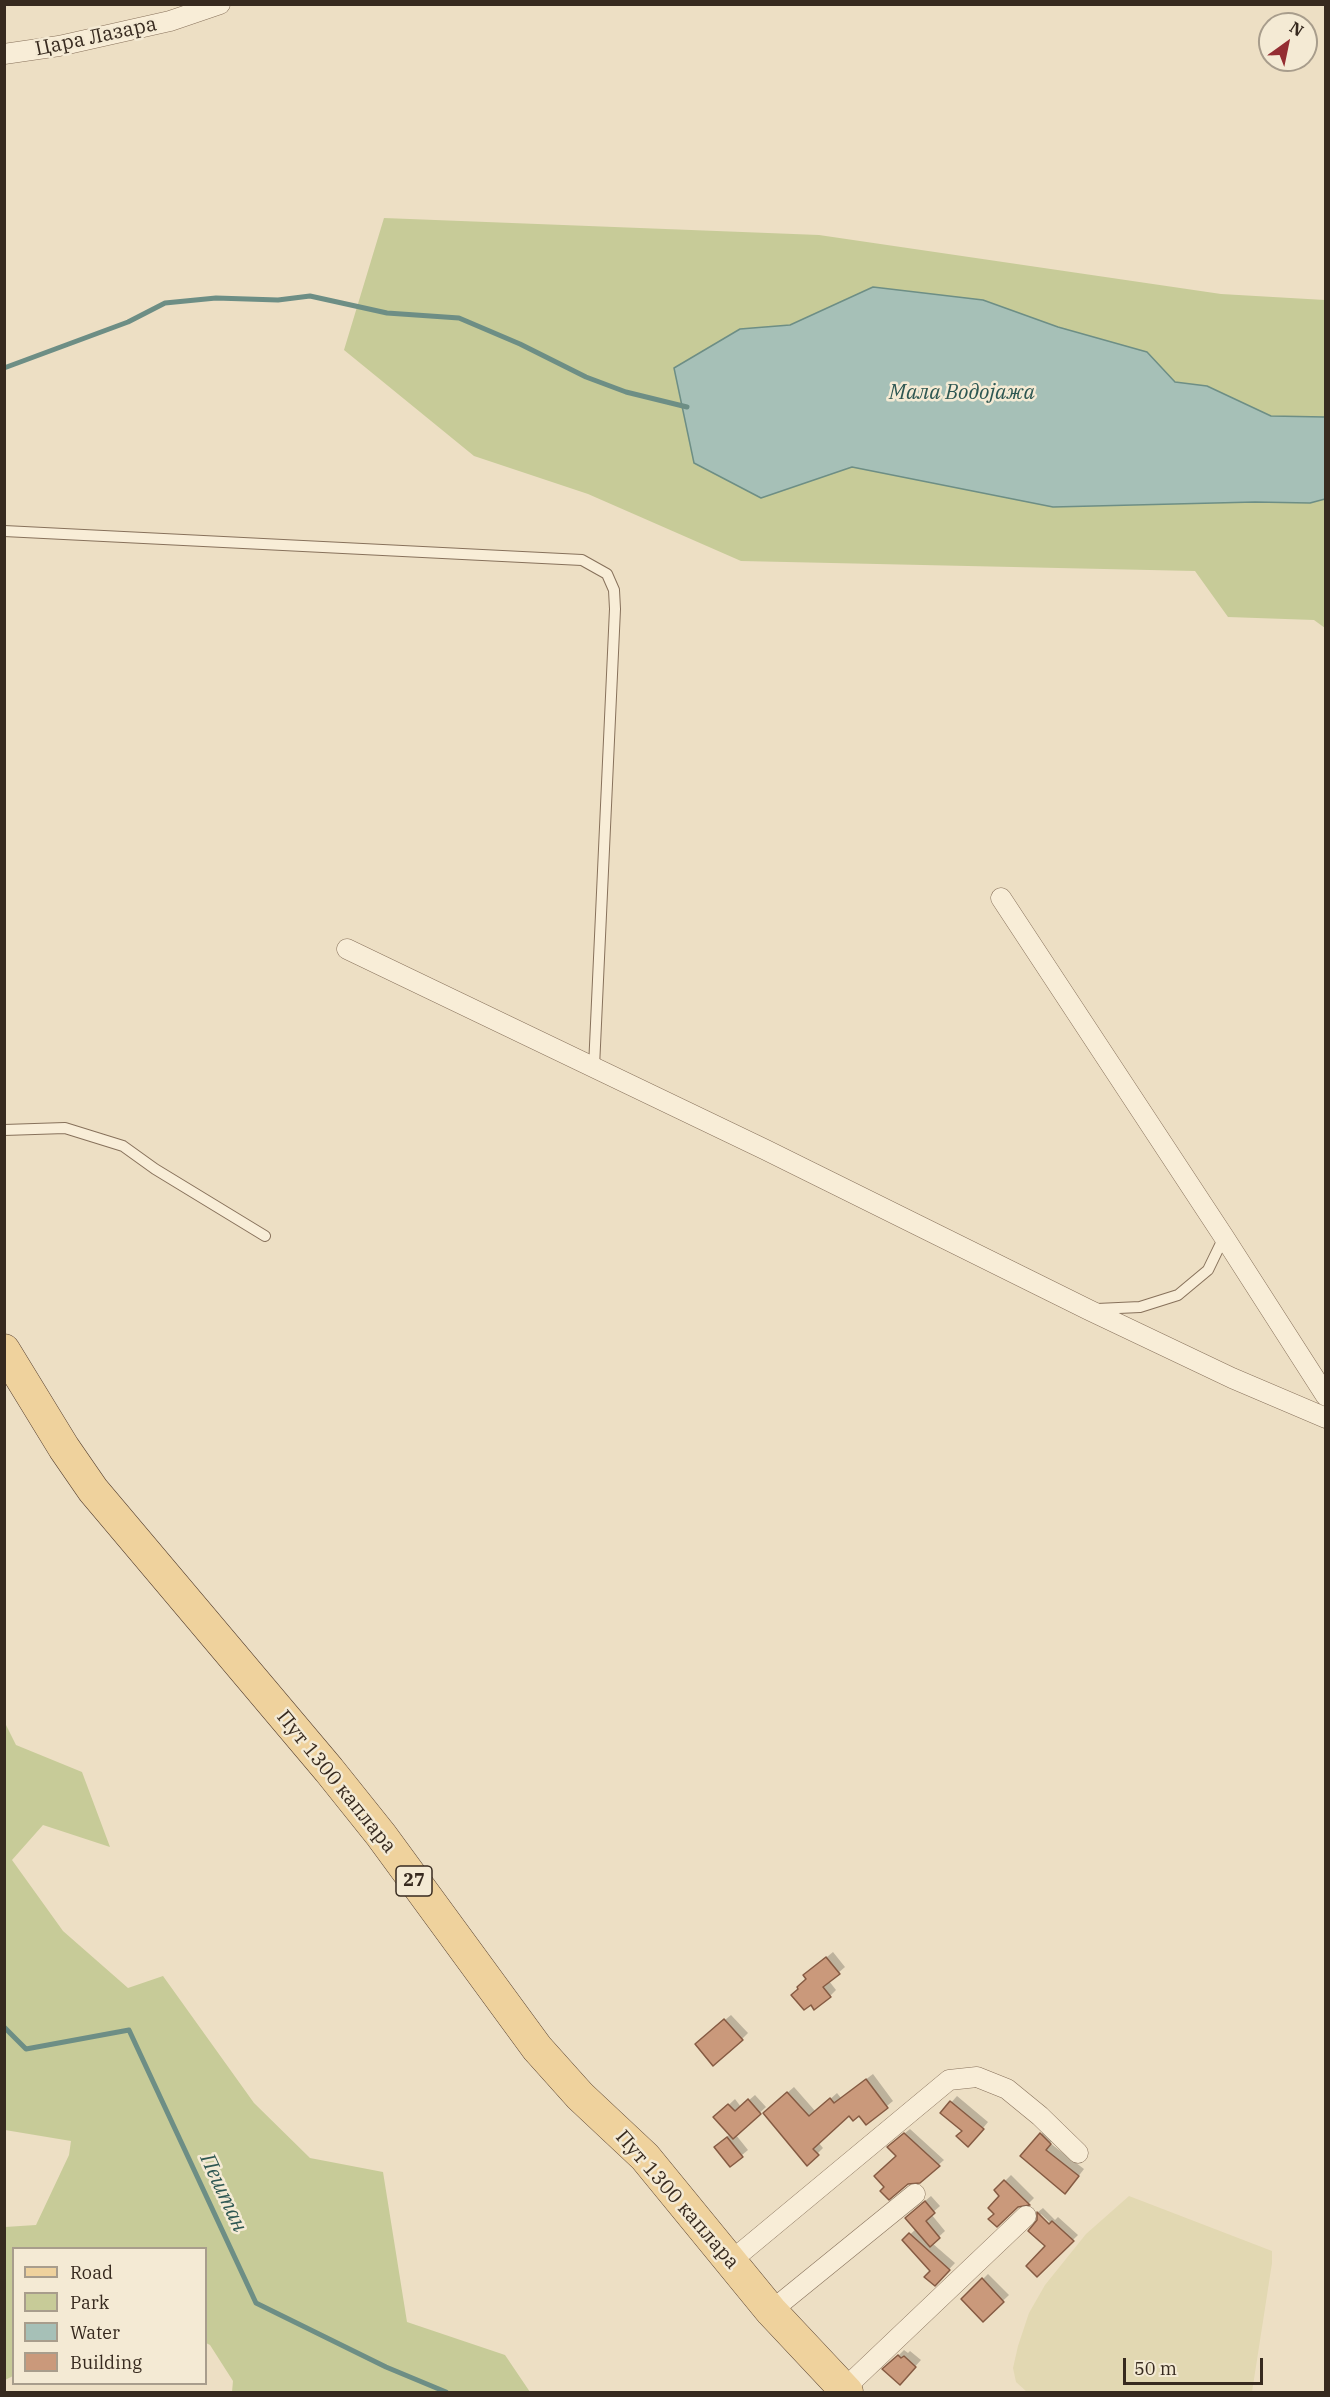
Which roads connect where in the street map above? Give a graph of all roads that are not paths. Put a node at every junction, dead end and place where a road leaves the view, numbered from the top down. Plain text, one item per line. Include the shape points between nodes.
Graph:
1 (220, 4) edge
2 (4, 54) edge
3 (4, 531) edge
4 (1001, 898) dead end
5 (347, 949) dead end
6 (594, 1067) junction
7 (4, 1130) edge
8 (265, 1236) dead end
9 (1224, 1237) junction
10 (1089, 1310) junction
11 (4, 1350) edge
12 (1326, 1396) edge
13 (1326, 1418) edge
14 (1078, 2153) dead end
15 (915, 2194) dead end
16 (1026, 2216) dead end
17 (731, 2261) junction
18 (771, 2311) junction
19 (846, 2391) edge

1 - 2 street, Цара Лазара via 170,21
3 - 6 lane via 582,560 607,574 614,590 615,609
4 - 9 street
5 - 6 street
6 - 10 street
7 - 8 lane via 65,1128 123,1146
9 - 10 lane via 1208,1270 1179,1295 1140,1307
9 - 12 street
10 - 13 street
11 - 17 main road, Пут 1300 каплара / 27 via 93,1490 381,1835 537,2048 580,2096 645,2157
14 - 17 street via 1007,2089 977,2077 949,2080
15 - 18 street
16 - 19 street
17 - 18 main road, Пут 1300 каплара / 27
18 - 19 main road, Пут 1300 каплара / 27

